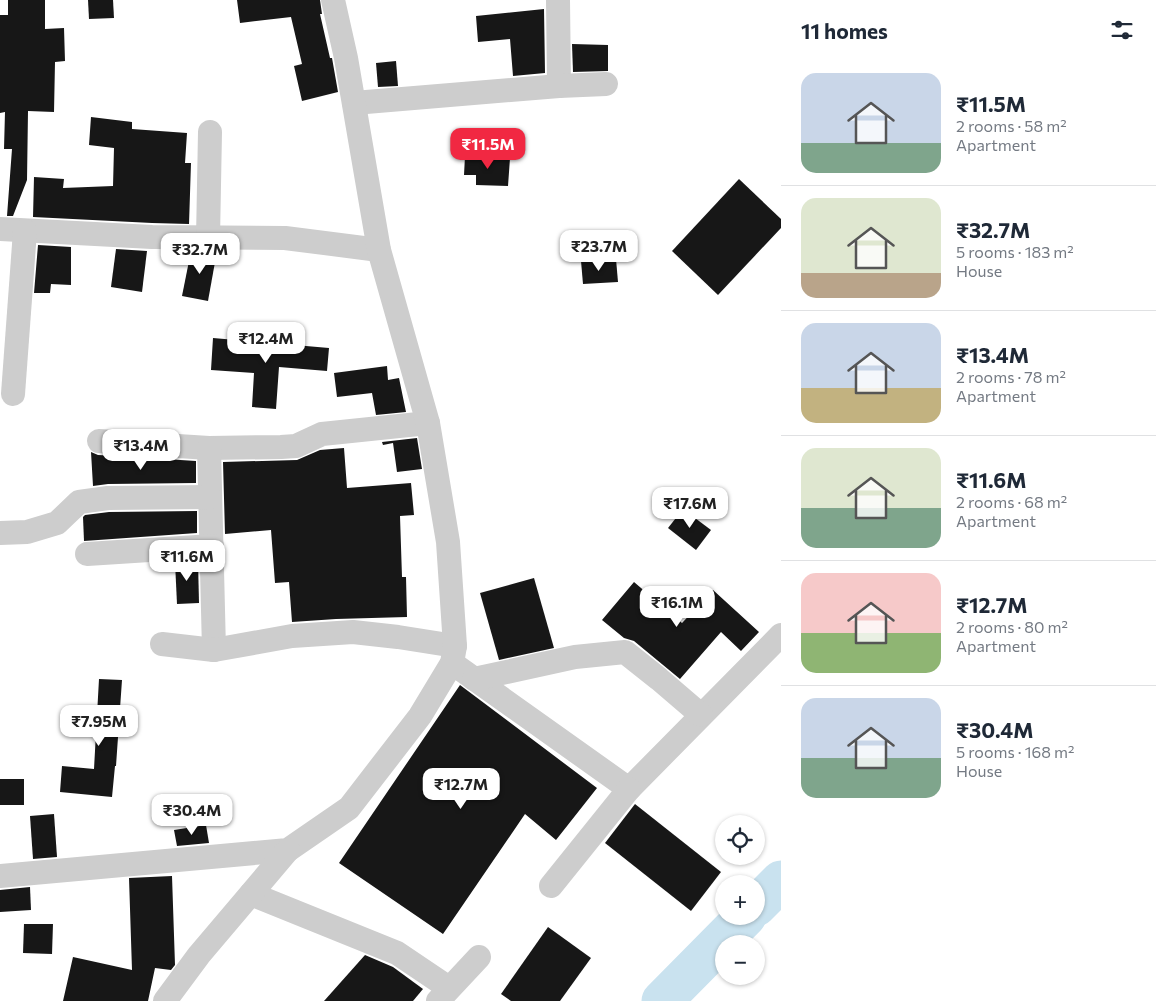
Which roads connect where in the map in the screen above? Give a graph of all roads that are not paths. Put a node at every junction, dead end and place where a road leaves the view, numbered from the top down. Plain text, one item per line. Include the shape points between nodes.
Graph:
1 (333, 0) edge
2 (558, 0) edge
3 (606, 84) dead end
4 (558, 86) junction
5 (354, 103) junction
6 (210, 132) dead end
7 (0, 229) edge
8 (25, 231) junction
9 (208, 238) junction
10 (379, 250) junction
11 (13, 394) dead end
12 (428, 423) junction
13 (99, 441) dead end
14 (209, 448) junction
15 (210, 497) junction
16 (0, 533) edge
17 (212, 546) junction
18 (87, 554) dead end
19 (781, 635) edge
20 (162, 644) dead end
21 (214, 650) junction
22 (453, 654) junction
23 (474, 679) junction
24 (701, 715) junction
25 (628, 789) junction
26 (288, 850) junction
27 (0, 876) edge
28 (551, 886) dead end
29 (251, 894) junction
30 (479, 957) dead end
31 (444, 994) edge
32 (165, 1001) edge

1 - 5 street
2 - 4 street
3 - 4 street
4 - 5 street
5 - 10 street
6 - 9 street
7 - 8 street
8 - 9 street
8 - 11 street
9 - 10 street via 285,238
10 - 12 street
12 - 14 street via 322,434 296,446
12 - 22 street via 448,542
13 - 14 street
14 - 15 street
15 - 16 street via 108,498 79,502 57,523 27,532
15 - 17 street
17 - 18 street
17 - 21 street
19 - 24 street
20 - 21 street
21 - 22 street via 292,636 353,632 398,637
22 - 23 street
22 - 26 street via 420,716 349,808
23 - 24 street via 574,657 625,652
23 - 25 street
24 - 25 street
25 - 28 street
26 - 27 street
26 - 29 street
29 - 31 street via 397,953
29 - 32 street
30 - 31 street

